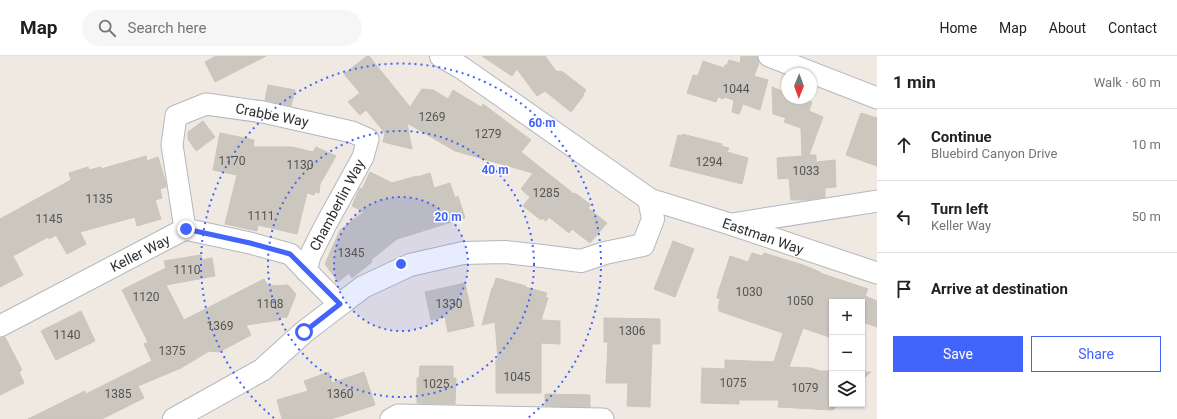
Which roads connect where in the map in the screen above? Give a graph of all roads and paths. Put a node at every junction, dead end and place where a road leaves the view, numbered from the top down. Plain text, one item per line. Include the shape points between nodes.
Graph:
1 (441, 56) edge
2 (769, 56) edge
3 (877, 98) edge
4 (368, 139) joint
5 (649, 199) junction
6 (877, 200) edge
7 (730, 224) junction
8 (186, 229) junction
9 (306, 271) junction
10 (877, 273) edge
11 (340, 304) junction
12 (0, 326) edge
13 (174, 419) edge
14 (391, 419) edge
15 (603, 419) edge

1 - 5 street via 462,68
2 - 3 street
4 - 8 street, Crabbe Way via 352,132 263,112 206,104 176,116 172,145
4 - 9 street, Chamberlin Way via 363,158 325,226 310,256
5 - 7 street, Eastman Way
5 - 11 street via 653,219 643,245 581,261 505,252 463,253 410,265 363,287
6 - 7 street
7 - 10 street, Eastman Way
8 - 9 street, Keller Way via 290,254
8 - 12 street, Keller Way
9 - 11 street, Keller Way
11 - 13 street via 262,370
14 - 15 street via 398,415

